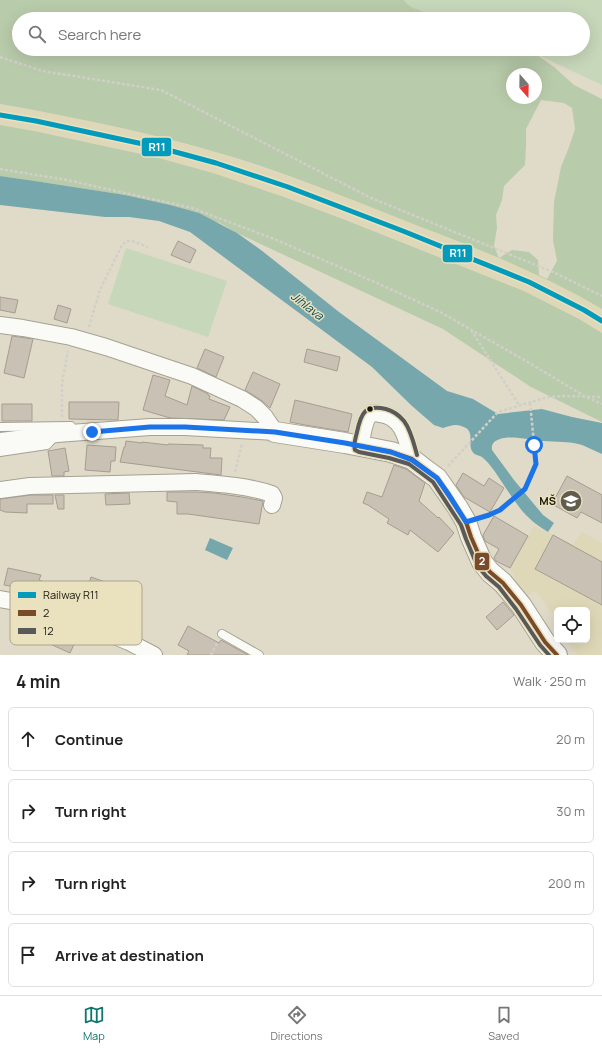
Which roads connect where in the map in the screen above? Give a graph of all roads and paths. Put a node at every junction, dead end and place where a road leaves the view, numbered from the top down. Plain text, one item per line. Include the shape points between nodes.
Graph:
1 (0, 57) edge
2 (0, 169) edge
3 (148, 247) dead end
4 (602, 296) edge
5 (0, 325) edge
6 (471, 330) junction
7 (78, 339) junction
8 (586, 397) junction
9 (602, 397) edge
10 (530, 402) junction
11 (602, 404) edge
12 (519, 405) junction
13 (0, 427) edge
14 (60, 430) junction
15 (246, 431) junction
16 (275, 432) junction
17 (0, 441) edge
18 (360, 446) junction
19 (0, 452) edge
20 (456, 458) dead end
21 (412, 460) junction
22 (220, 484) junction
23 (0, 490) edge
24 (272, 505) dead end
25 (466, 522) junction
26 (0, 599) edge
27 (10, 601) edge
28 (222, 634) dead end
29 (135, 645) edge
30 (154, 655) edge
31 (259, 655) edge
32 (557, 655) edge

1 - 4 path via 42,71 161,90 371,198 553,272
2 - 6 path via 67,180 192,208 274,239 377,283 440,312
3 - 7 path via 132,241 127,241 122,246
5 - 7 street
6 - 8 path
6 - 12 path
7 - 14 path via 62,383
7 - 16 street via 192,376 242,399 256,408
8 - 9 path
8 - 10 path via 548,397
8 - 11 path
10 - 12 path
10 - 25 path via 536,464 525,489 500,510
12 - 20 path via 498,412
13 - 14 lane
14 - 15 street via 105,431 185,427
14 - 17 street
14 - 19 lane via 47,445
15 - 16 street
15 - 22 path via 235,472
16 - 18 street
18 - 21 street via 391,452
18 - 21 street via 369,415 388,414 400,426
21 - 25 street via 437,478
22 - 23 street via 160,482 30,486
22 - 24 street via 272,494
25 - 32 street via 482,562 521,604 545,642
26 - 27 street
28 - 31 lane
29 - 30 street

